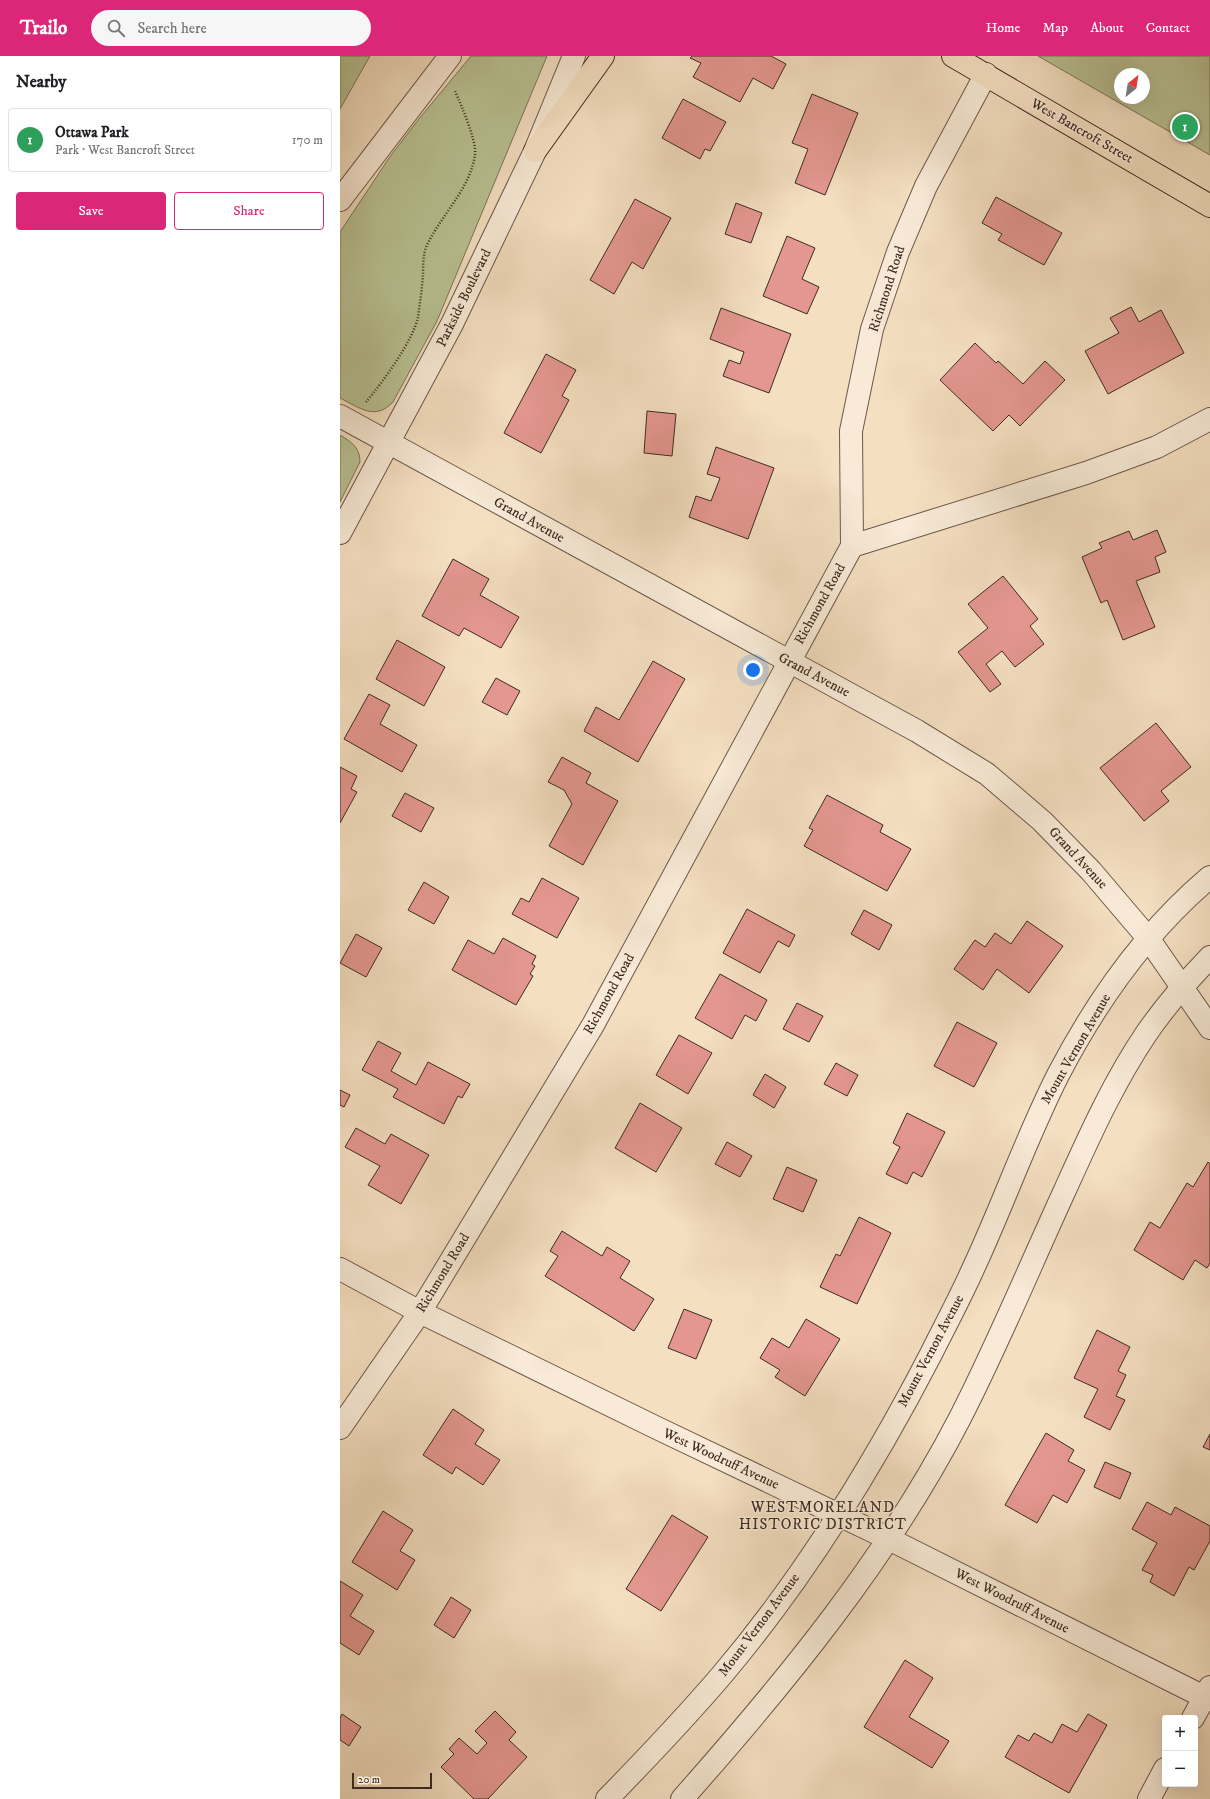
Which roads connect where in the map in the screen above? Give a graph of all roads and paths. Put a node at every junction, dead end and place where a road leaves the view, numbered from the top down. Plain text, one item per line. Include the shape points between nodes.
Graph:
1 (574, 56) edge
2 (603, 56) edge
3 (953, 56) edge
4 (445, 62) edge
5 (986, 74) junction
6 (535, 150) junction
7 (340, 200) edge
8 (1210, 206) edge
9 (345, 419) edge
10 (1210, 419) edge
11 (389, 443) junction
12 (340, 533) edge
13 (852, 546) junction
14 (789, 662) junction
15 (1210, 877) edge
16 (1148, 938) junction
17 (1210, 957) edge
18 (1182, 986) junction
19 (1210, 1028) edge
20 (340, 1269) edge
21 (420, 1312) junction
22 (340, 1428) edge
23 (840, 1515) junction
24 (887, 1538) junction
25 (1208, 1695) edge
26 (1195, 1715) edge
27 (1162, 1774) edge
28 (607, 1799) edge
29 (682, 1799) edge
30 (1148, 1799) edge

1 - 6 street, Parkside Boulevard
2 - 6 main road
3 - 5 main road, West Bancroft Street
4 - 7 street
4 - 9 path via 473,138 476,152 472,169 426,246 417,318 410,334 380,386
5 - 8 main road, West Bancroft Street
5 - 13 street, Richmond Road via 926,186 898,252 872,329 851,431
6 - 11 street, Parkside Boulevard via 452,324
9 - 11 street, Grand Avenue
10 - 13 street via 1157,446 1086,473
11 - 12 street, Parkside Boulevard
11 - 14 street, Grand Avenue
13 - 14 street, Richmond Road
14 - 16 street, Grand Avenue via 917,731 987,774 1042,821 1091,871
14 - 21 street, Richmond Road via 593,1025
15 - 16 street, Mount Vernon Avenue
16 - 18 street, Grand Avenue
16 - 23 street, Mount Vernon Avenue via 1112,985 1058,1074 972,1271 930,1356
17 - 18 street
18 - 19 street, Grand Avenue
18 - 24 street via 1146,1034 1114,1086 1081,1153 982,1374 925,1481
20 - 21 street, West Woodruff Avenue
21 - 22 street, Richmond Road
21 - 23 street, West Woodruff Avenue
23 - 24 street, West Woodruff Avenue
23 - 28 street, Mount Vernon Avenue via 772,1611 721,1676
24 - 25 street, West Woodruff Avenue
24 - 29 street via 847,1598 799,1660
25 - 26 street
27 - 30 street

